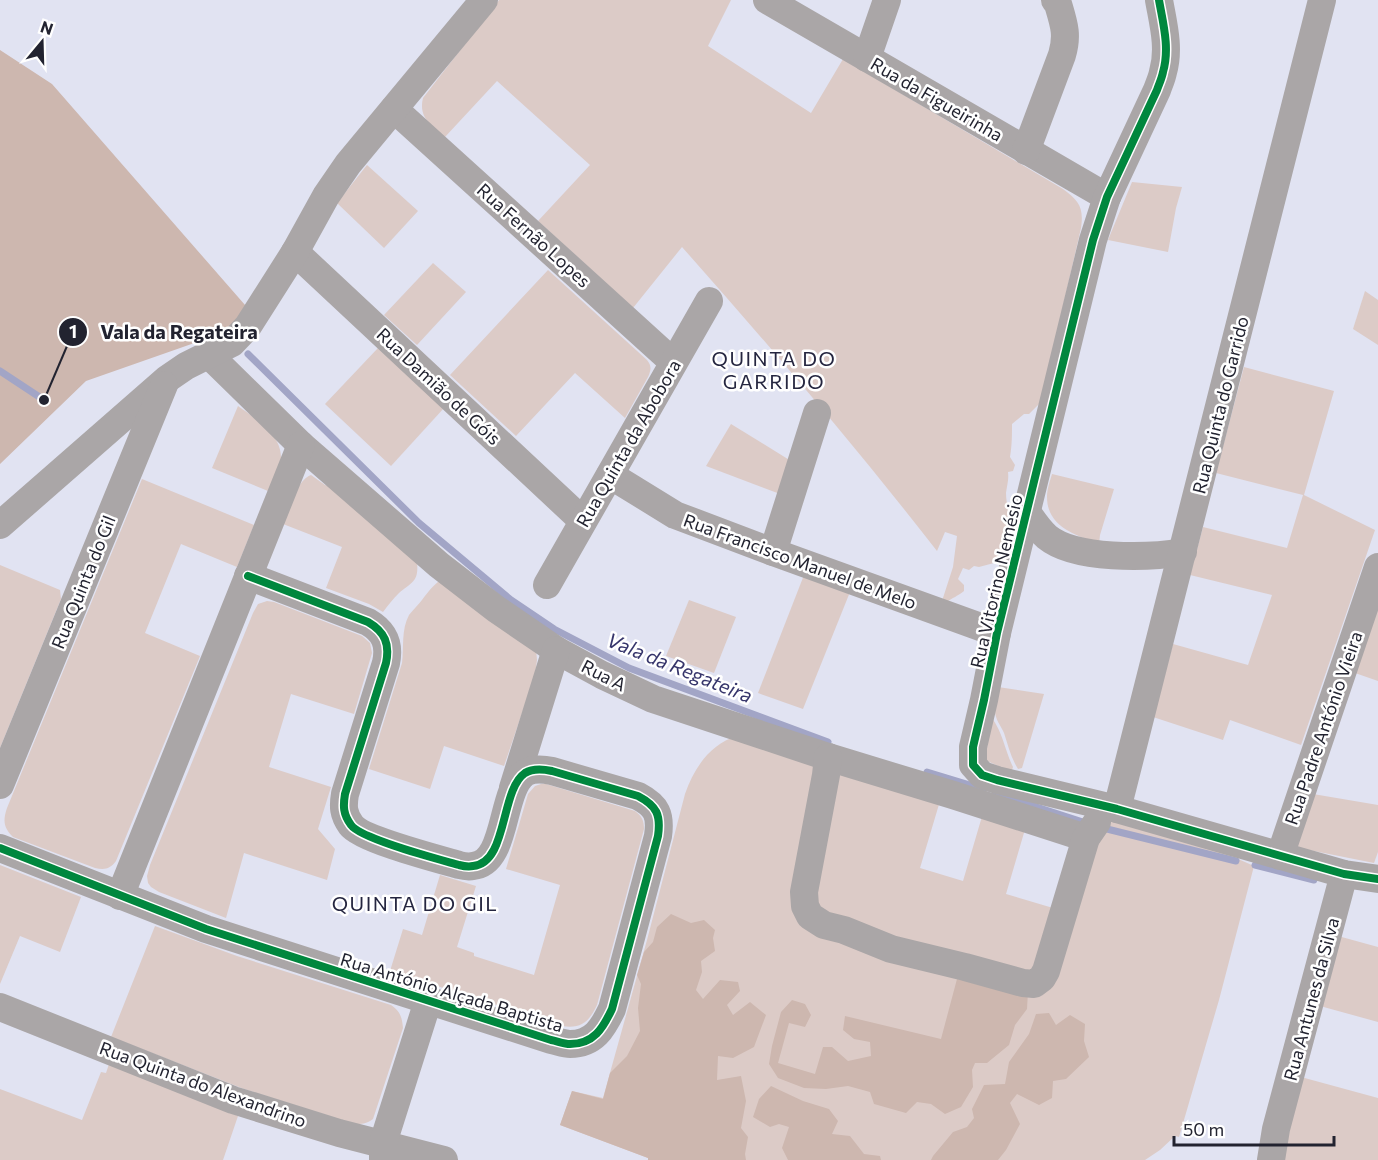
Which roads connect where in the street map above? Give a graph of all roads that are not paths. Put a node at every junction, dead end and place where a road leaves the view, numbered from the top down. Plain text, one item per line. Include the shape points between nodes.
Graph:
1 (484, 0) edge
2 (887, 0) edge
3 (1055, 0) edge
4 (1159, 0) edge
5 (1322, 0) edge
6 (780, 3) edge
7 (867, 58) junction
8 (394, 109) junction
9 (1026, 151) junction
10 (1107, 197) junction
11 (295, 252) junction
12 (709, 301) dead end
13 (209, 355) junction
14 (673, 362) junction
15 (167, 379) junction
16 (817, 413) dead end
17 (301, 445) junction
18 (610, 475) junction
19 (1027, 512) junction
20 (584, 520) junction
21 (0, 525) edge
22 (773, 552) junction
23 (1183, 552) junction
24 (1378, 567) edge
25 (248, 576) junction
26 (547, 585) dead end
27 (997, 633) junction
28 (556, 650) junction
29 (828, 757) junction
30 (0, 785) edge
31 (512, 793) junction
32 (1112, 808) junction
33 (1086, 838) junction
34 (0, 849) edge
35 (1280, 856) junction
36 (1344, 874) junction
37 (1378, 879) edge
38 (120, 896) junction
39 (428, 1001) junction
40 (0, 1007) edge
41 (383, 1152) edge
42 (444, 1160) edge
43 (1271, 1160) edge

1 - 8 street
2 - 7 street
3 - 9 street via 1066,31 1065,43
4 - 10 street, Rua Vitorino Nemésio via 1166,38 1164,71
5 - 23 street, Rua Quinta do Garrido
6 - 7 street, Rua da Figueirinha
7 - 9 street, Rua da Figueirinha
8 - 11 street via 348,164
8 - 14 street, Rua Fernão Lopes
9 - 10 street, Rua da Figueirinha
10 - 19 street, Rua Vitorino Nemésio via 1081,287
11 - 13 street via 248,326 232,343
11 - 20 street, Rua Damião de Góis
12 - 14 street, Rua Quinta da Abobora
13 - 15 street
13 - 17 street, Rua A
14 - 18 street, Rua Quinta da Abobora
15 - 21 street
15 - 30 street, Rua Quinta do Gil
16 - 22 street
17 - 25 street
17 - 28 street, Rua A via 439,565
18 - 20 street, Rua Quinta da Abobora
18 - 22 street, Rua Francisco Manuel de Melo via 675,515
19 - 23 street via 1048,538 1082,552 1137,557
19 - 27 street, Rua Vitorino Nemésio
20 - 26 street, Rua Quinta da Abobora
22 - 27 street, Rua Francisco Manuel de Melo
23 - 32 street, Rua Quinta do Garrido
24 - 35 street, Rua Padre António Vieira
25 - 31 street, Rua António Alçada Baptista via 368,622 385,639 389,650 386,663 345,794 343,810 352,827 377,840 459,866 475,866 487,860 495,847
25 - 38 street
27 - 32 street, Rua Vitorino Nemésio via 973,747 973,765 982,775 997,780
28 - 29 street, Rua A via 653,699
28 - 31 street
29 - 33 street, Rua A
29 - 33 street, Rua Quinta do Garrido via 804,892 805,906 810,916 824,925 891,949 1034,984 1046,971
31 - 39 street, Rua António Alçada Baptista via 526,772 539,769 638,796 657,813 658,836 612,1009 603,1028 588,1041 569,1044
32 - 33 street, Rua Quinta do Garrido
32 - 35 street, Rua Vitorino Nemésio
34 - 38 street, Rua António Alçada Baptista
35 - 36 street, Rua Vitorino Nemésio
36 - 37 street, Rua Vitorino Nemésio
36 - 43 street, Rua Antunes da Silva
38 - 39 street, Rua António Alçada Baptista via 206,929
39 - 41 street
40 - 41 street, Rua Quinta do Alexandrino via 233,1100 339,1132
41 - 42 street, Rua Quinta do Alexandrino

